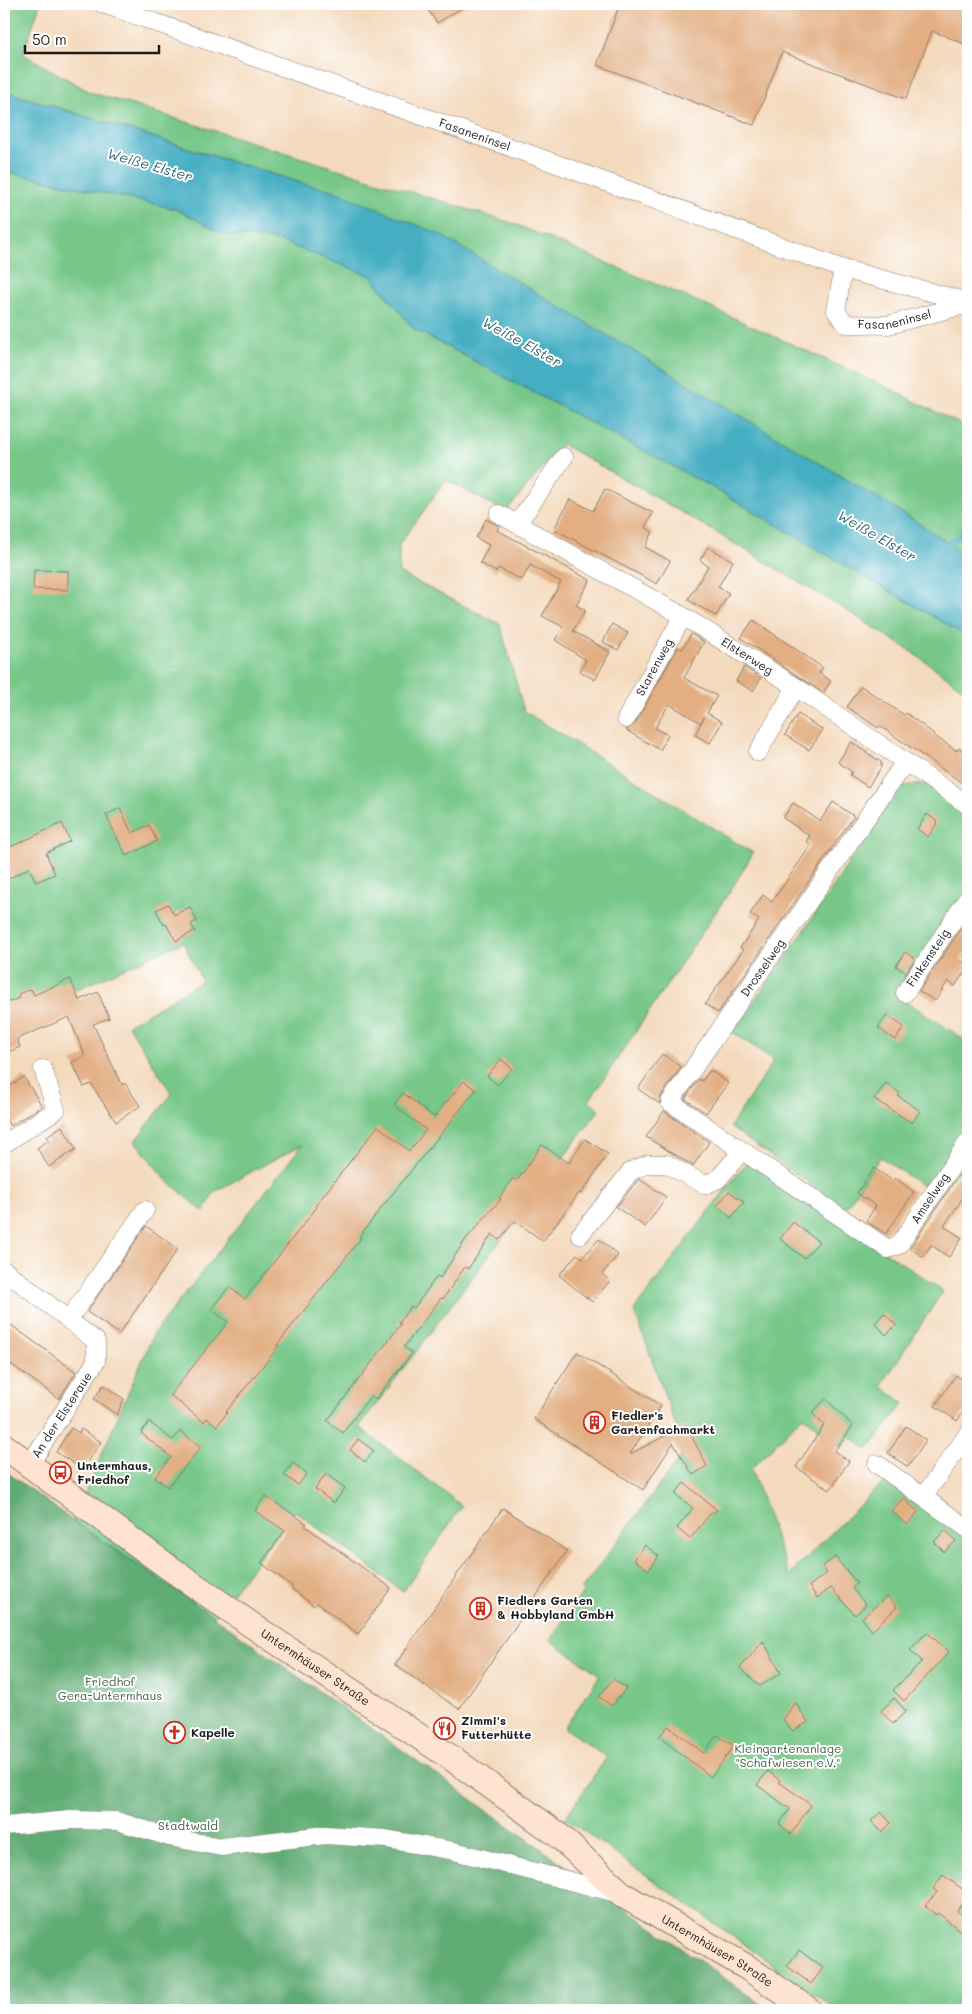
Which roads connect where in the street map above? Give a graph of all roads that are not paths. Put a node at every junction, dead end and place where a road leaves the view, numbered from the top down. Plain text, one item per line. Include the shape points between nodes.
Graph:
1 (103, 4) edge
2 (843, 269) junction
3 (968, 303) edge
4 (564, 457) dead end
5 (499, 514) dead end
6 (517, 524) junction
7 (683, 616) junction
8 (796, 687) junction
9 (626, 718) dead end
10 (758, 752) dead end
11 (905, 762) junction
12 (968, 805) edge
13 (968, 898) edge
14 (905, 993) dead end
15 (43, 1069) dead end
16 (968, 1142) edge
17 (4, 1144) edge
18 (742, 1151) junction
19 (145, 1210) dead end
20 (580, 1235) dead end
21 (888, 1249) joint
22 (4, 1270) edge
23 (69, 1319) junction
24 (968, 1434) edge
25 (4, 1446) edge
26 (30, 1464) junction
27 (877, 1464) dead end
28 (923, 1497) junction
29 (968, 1529) edge
30 (4, 1826) edge
31 (623, 1895) junction
32 (809, 2010) edge

1 - 2 street, Fasaneninsel via 544,159
2 - 3 street, Fasaneninsel
2 - 3 street, Fasaneninsel via 836,311 846,324 888,325
4 - 6 street
5 - 6 street, Elsterweg
6 - 7 street, Elsterweg
7 - 8 street, Elsterweg
7 - 9 street, Starenweg
8 - 10 street
8 - 11 street, Elsterweg
11 - 12 street, Elsterweg
11 - 18 street, Drosselweg via 670,1102
13 - 14 street, Finkensteig
15 - 17 street via 63,1109
16 - 21 street, Amselweg via 899,1245
18 - 20 street via 718,1179 706,1185 667,1164 648,1164 631,1171
18 - 21 street, Drosselweg
19 - 23 street
22 - 23 street, An der Elsteraue
23 - 26 street, An der Elsteraue via 96,1341 96,1361
24 - 28 street
25 - 26 main road, Untermhäuser Straße
26 - 31 main road, Untermhäuser Straße via 164,1564 453,1759 557,1834
27 - 28 street
28 - 29 street
30 - 31 street, Untermhäuser Straße via 70,1820 117,1821 169,1837 221,1847 326,1834 386,1839 454,1851
31 - 32 main road, Untermhäuser Straße via 748,1968

